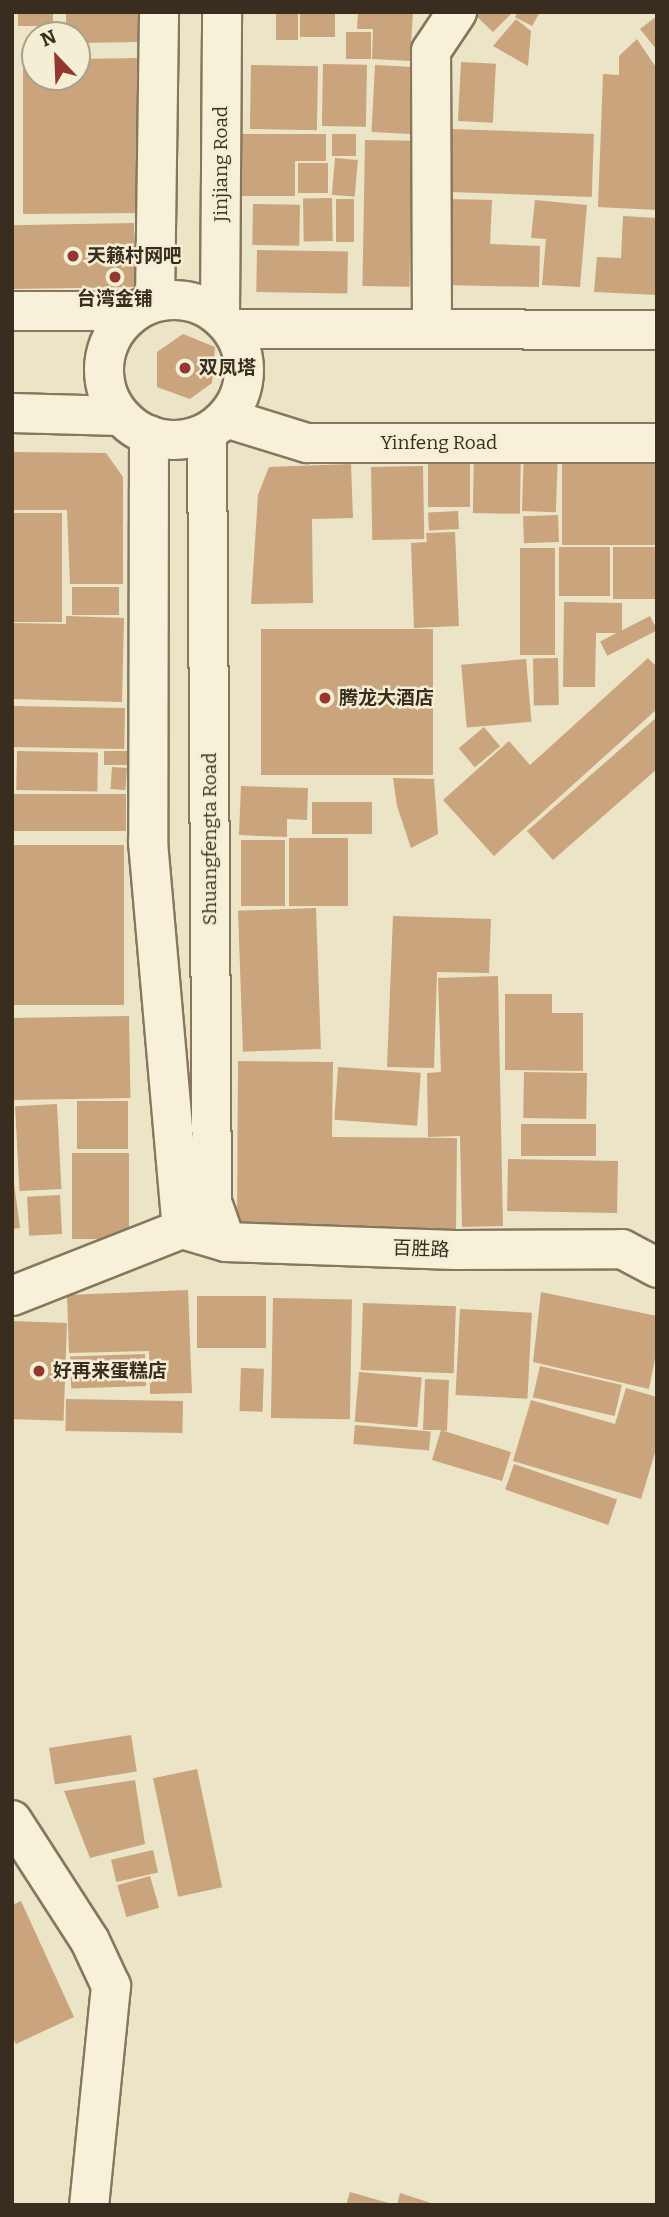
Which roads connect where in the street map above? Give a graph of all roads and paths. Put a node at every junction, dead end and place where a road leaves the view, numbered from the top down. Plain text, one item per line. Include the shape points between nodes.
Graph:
1 (159, 12) edge
2 (222, 12) edge
3 (457, 12) edge
4 (144, 307) junction
5 (12, 311) edge
6 (226, 322) junction
7 (432, 329) junction
8 (657, 330) edge
9 (12, 413) edge
10 (216, 425) junction
11 (135, 426) junction
12 (657, 443) edge
13 (212, 1202) junction
14 (182, 1229) junction
15 (226, 1242) junction
16 (657, 1268) edge
17 (12, 1296) edge
18 (12, 1820) edge
19 (89, 2205) edge

1 - 4 main road
2 - 6 main road, Jinjiang Road
3 - 7 main road via 430,51
4 - 5 main road
4 - 6 main road via 178,299 200,304
4 - 11 main road via 117,328 106,349 103,372 107,395
6 - 7 main road
6 - 10 main road via 244,354 245,377 239,399
7 - 8 main road
9 - 11 main road
10 - 11 main road via 184,440 160,439
10 - 12 main road, Yinfeng Road via 307,443
10 - 13 main road, Shuangfengta Road
11 - 14 main road via 148,842
13 - 14 main road
13 - 15 main road, Shuangfengta Road
14 - 15 main road, 百胜路
14 - 17 main road
15 - 16 main road, 百胜路 via 455,1250 622,1249
18 - 19 main road via 90,1941 111,1986

